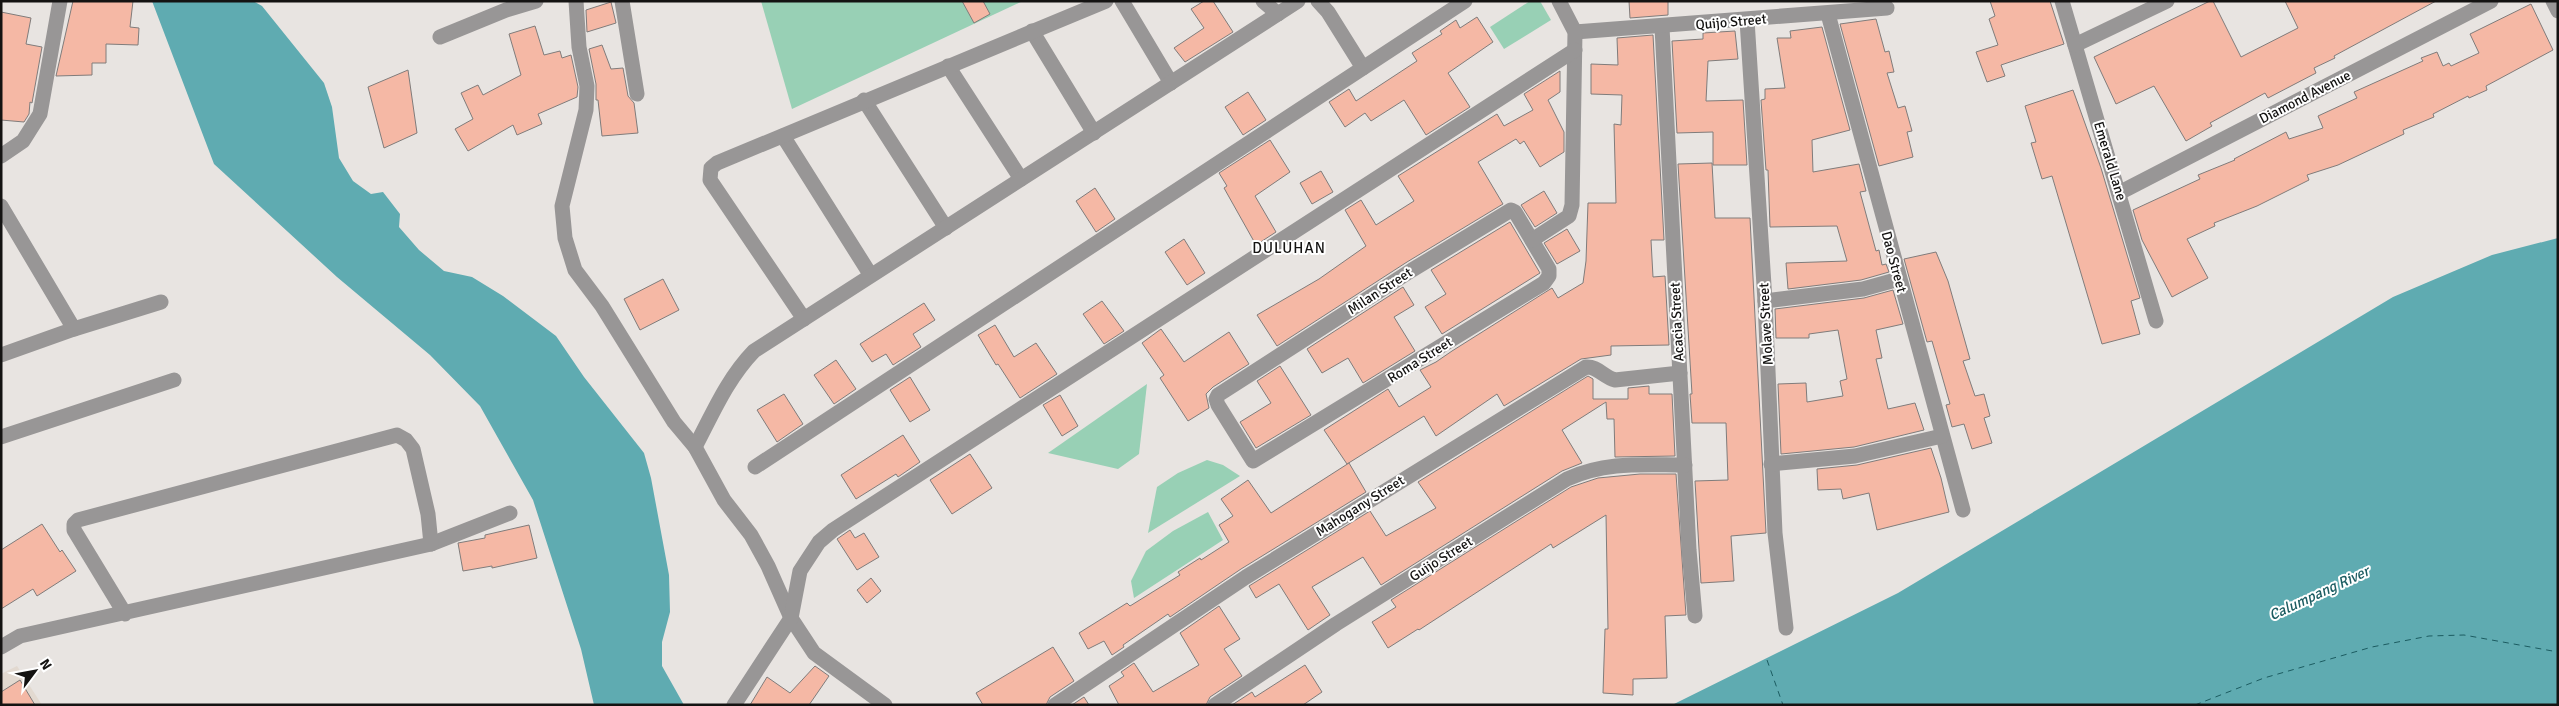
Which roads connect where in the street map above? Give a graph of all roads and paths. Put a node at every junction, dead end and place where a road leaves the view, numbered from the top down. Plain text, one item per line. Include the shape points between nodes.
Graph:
1 (60, 1) edge
2 (536, 1) edge
3 (576, 1) edge
4 (622, 1) edge
5 (1106, 1) edge
6 (1122, 1) edge
7 (1262, 1) edge
8 (1298, 1) edge
9 (1318, 1) edge
10 (1465, 1) edge
11 (1559, 1) edge
12 (2062, 1) edge
13 (2167, 1) edge
14 (2490, 1) edge
15 (2553, 1) edge
16 (1449, 6) edge
17 (1887, 8) dead end
18 (2558, 11) edge
19 (1278, 14) junction
20 (1828, 14) junction
21 (1747, 20) junction
22 (1662, 27) junction
23 (1032, 31) junction
24 (1575, 32) junction
25 (440, 37) dead end
26 (2075, 45) junction
27 (1575, 50) junction
28 (948, 66) junction
29 (1363, 68) junction
30 (1171, 83) junction
31 (637, 94) dead end
32 (864, 100) junction
33 (1094, 133) junction
34 (783, 136) junction
35 (1, 156) edge
36 (1021, 179) junction
37 (2119, 194) junction
38 (1, 206) edge
39 (946, 228) junction
40 (1532, 240) junction
41 (870, 274) junction
42 (1899, 279) junction
43 (1765, 301) junction
44 (161, 302) dead end
45 (804, 319) junction
46 (2156, 321) dead end
47 (74, 329) junction
48 (1, 355) edge
49 (1680, 374) junction
50 (174, 380) dead end
51 (1, 436) edge
52 (1942, 436) junction
53 (695, 447) junction
54 (1253, 462) joint
55 (1771, 464) junction
56 (1685, 465) junction
57 (755, 467) dead end
58 (1963, 510) dead end
59 (510, 513) dead end
60 (431, 544) junction
61 (125, 614) junction
62 (1695, 616) dead end
63 (791, 618) junction
64 (1786, 628) dead end
65 (1, 647) edge
66 (734, 705) edge
67 (885, 705) edge
68 (1055, 705) edge
69 (1215, 705) edge

1 - 35 street via 40,114 24,141
2 - 25 street
3 - 53 street via 579,47 587,86 586,110 562,206 565,238 575,270 602,306 674,422
4 - 31 street
5 - 23 street
6 - 30 street
7 - 19 street
8 - 19 street
9 - 29 street
10 - 16 street
11 - 24 street
12 - 26 street, Emerald Lane
13 - 26 street
14 - 37 street, Diamond Avenue
15 - 18 street
16 - 29 street
17 - 20 street, Quijo Street
19 - 30 street
20 - 21 street, Quijo Street
20 - 42 street, Dao Street
21 - 22 street, Quijo Street
21 - 43 street, Molave Street
22 - 24 street, Quijo Street
22 - 49 street, Acacia Street
23 - 28 street
23 - 33 street
24 - 27 street
26 - 37 street, Emerald Lane
27 - 40 street via 1570,212 1569,216
27 - 63 street via 834,530 818,542 800,571
28 - 32 street
28 - 36 street
29 - 57 street
30 - 33 street
32 - 34 street
32 - 39 street
33 - 36 street
34 - 41 street
34 - 45 street via 717,163 711,168 710,180
36 - 39 street
37 - 46 street, Emerald Lane
38 - 47 street
39 - 41 street
40 - 54 street, Roma Street via 1549,269 1544,283
40 - 54 street, Milan Street via 1515,212 1507,211 1218,395 1218,405
41 - 45 street
42 - 43 street via 1863,289
42 - 52 street, Dao Street
43 - 55 street, Molave Street
44 - 47 street
45 - 53 street via 754,351 740,366 723,390
47 - 48 street
49 - 56 street, Acacia Street
49 - 68 street, Mahogany Street via 1615,380 1596,368 1586,367 1246,577
50 - 51 street
52 - 55 street via 1855,456
52 - 58 street, Dao Street
53 - 63 street via 724,500 751,535
55 - 64 street, Molave Street via 1774,533
56 - 62 street, Acacia Street
56 - 69 street, Guijo Street via 1610,466 1587,470 1567,479 1336,624
59 - 60 street
60 - 61 street
60 - 61 street via 428,514 413,449 397,435 78,520 74,530
61 - 65 street via 20,636
63 - 66 street
63 - 67 street via 814,652

